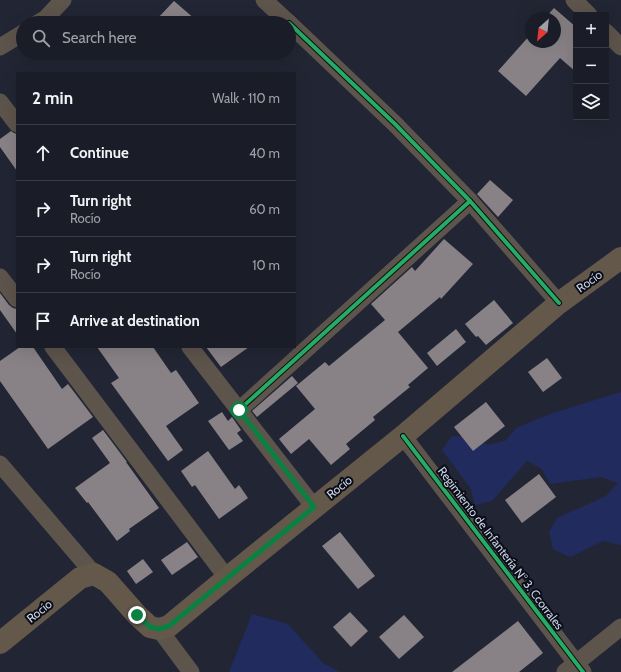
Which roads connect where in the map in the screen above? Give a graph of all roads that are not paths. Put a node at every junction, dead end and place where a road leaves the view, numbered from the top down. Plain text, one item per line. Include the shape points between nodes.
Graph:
1 (63, 0) edge
2 (264, 0) edge
3 (574, 0) edge
4 (586, 12) edge
5 (48, 16) edge
6 (281, 16) edge
7 (296, 30) edge
8 (609, 35) edge
9 (16, 37) edge
10 (0, 47) edge
11 (621, 47) edge
12 (0, 102) edge
13 (16, 123) edge
14 (470, 201) junction
15 (621, 258) edge
16 (0, 277) edge
17 (16, 298) edge
18 (559, 303) junction
19 (54, 348) edge
20 (191, 348) edge
21 (239, 410) junction
22 (403, 436) junction
23 (0, 464) edge
24 (314, 507) junction
25 (94, 574) junction
26 (227, 578) junction
27 (621, 627) edge
28 (159, 629) junction
29 (0, 643) edge
30 (574, 669) edge
31 (191, 672) edge

1 - 5 street
2 - 6 street
3 - 4 street
7 - 14 street via 395,124
8 - 11 street
9 - 10 street
12 - 13 street
14 - 18 street
14 - 21 street
15 - 18 main road, Rocío
16 - 17 street
18 - 22 main road, Rocío
19 - 26 street
20 - 21 street
21 - 24 street
22 - 24 main road, Rocío
22 - 30 street, Regimiento de Infantería N° 3. Ccorrales
23 - 25 street
24 - 26 main road, Rocío
25 - 28 main road via 108,582 150,627
25 - 29 main road, Rocío via 80,578
26 - 28 main road, Rocío via 169,626
27 - 30 street
28 - 31 street

